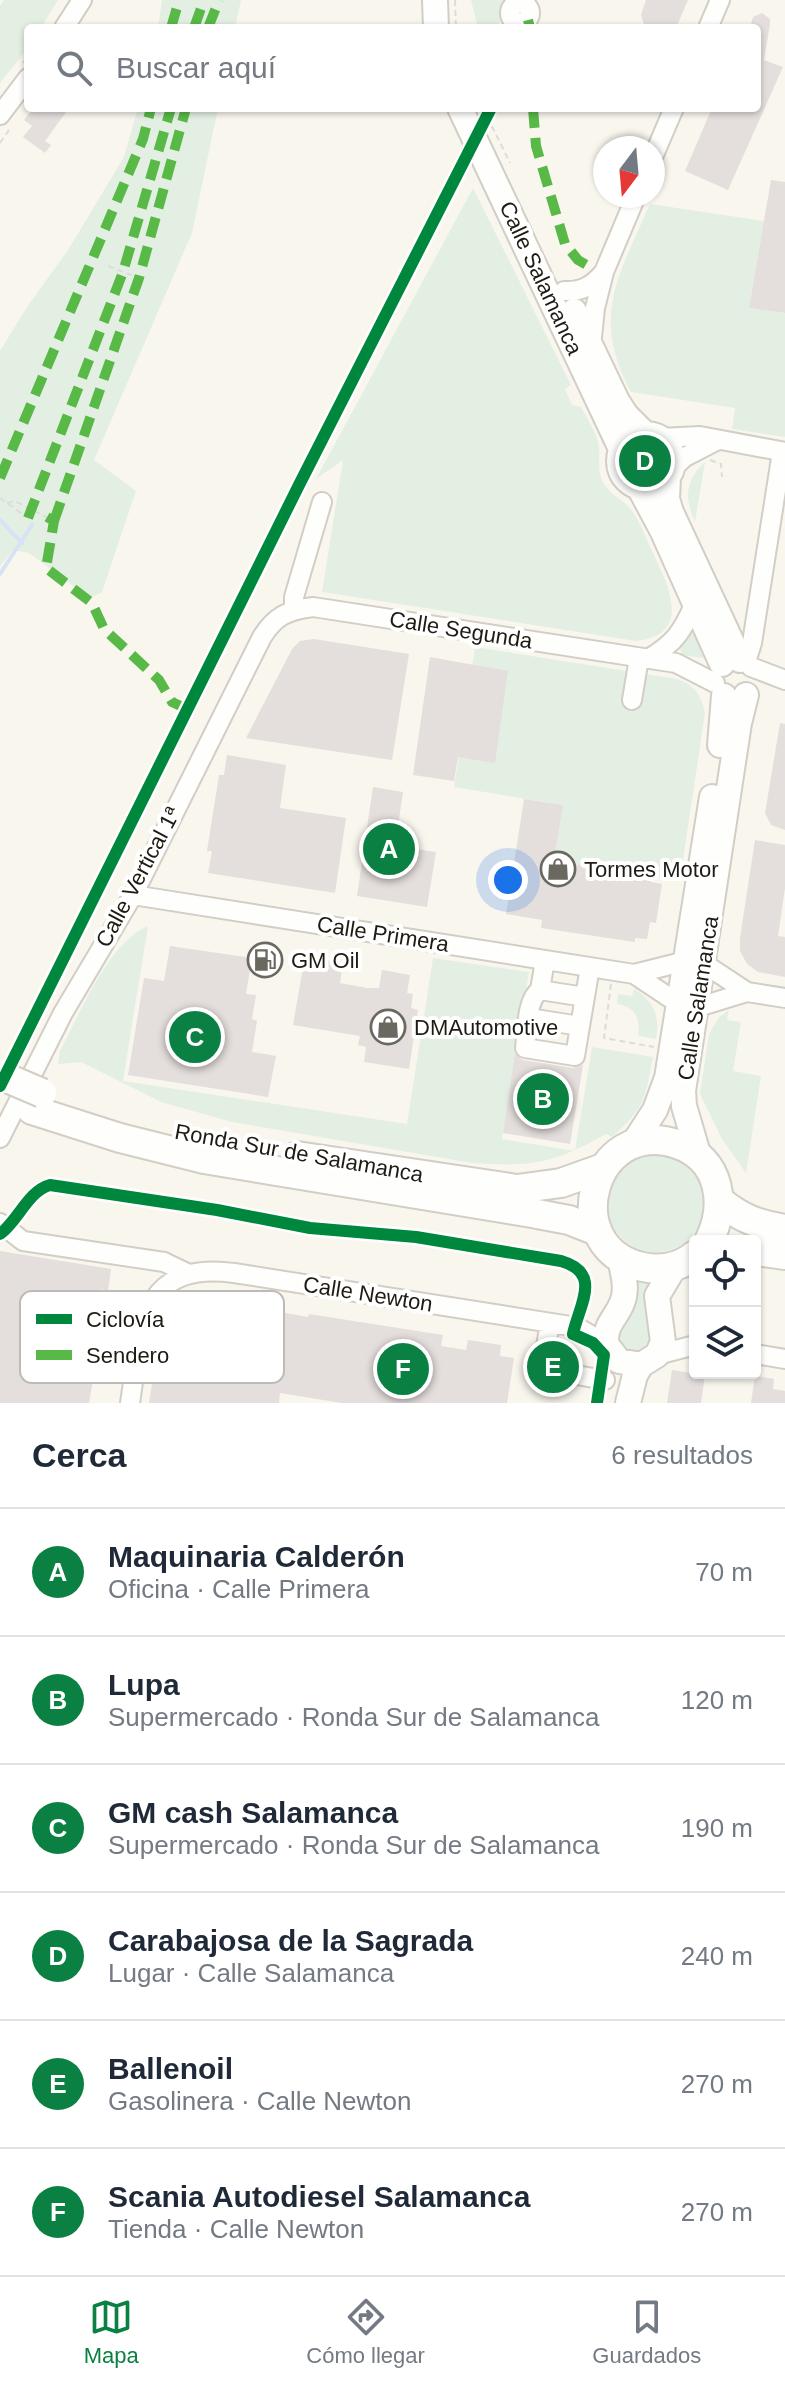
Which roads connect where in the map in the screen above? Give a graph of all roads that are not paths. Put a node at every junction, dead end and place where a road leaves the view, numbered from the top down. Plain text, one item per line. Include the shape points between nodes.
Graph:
1 (82, 0) edge
2 (435, 0) edge
3 (447, 0) edge
4 (720, 0) edge
5 (67, 24) edge
6 (436, 24) edge
7 (448, 24) edge
8 (710, 24) edge
9 (24, 83) edge
10 (463, 112) edge
11 (476, 112) edge
12 (672, 112) edge
13 (0, 115) edge
14 (662, 136) edge
15 (501, 166) junction
16 (631, 208) edge
17 (604, 272) junction
18 (564, 291) junction
19 (591, 347) junction
20 (653, 436) junction
21 (716, 441) junction
22 (621, 449) junction
23 (783, 452) edge
24 (670, 473) junction
25 (639, 487) junction
26 (322, 502) dead end
27 (695, 603) junction
28 (294, 609) junction
29 (277, 618) joint
30 (643, 658) junction
31 (737, 677) junction
32 (785, 680) edge
33 (632, 700) dead end
34 (133, 895) junction
35 (545, 960) junction
36 (695, 962) junction
37 (590, 967) junction
38 (634, 974) junction
39 (540, 990) junction
40 (747, 992) junction
41 (585, 997) junction
42 (785, 998) edge
43 (687, 1006) junction
44 (529, 1018) junction
45 (580, 1026) junction
46 (0, 1075) edge
47 (0, 1096) edge
48 (37, 1101) junction
49 (0, 1138) edge
50 (633, 1144) junction
51 (699, 1157) junction
52 (603, 1168) junction
53 (720, 1201) junction
54 (0, 1223) edge
55 (785, 1229) edge
56 (597, 1231) junction
57 (709, 1235) edge
58 (761, 1252) edge
59 (785, 1255) edge
60 (689, 1257) edge
61 (620, 1259) junction
62 (145, 1260) junction
63 (689, 1260) edge
64 (189, 1274) junction
65 (163, 1288) junction
66 (160, 1291) edge
67 (610, 1320) junction
68 (550, 1323) junction
69 (662, 1323) junction
70 (577, 1327) junction
71 (689, 1341) edge
72 (689, 1346) edge
73 (761, 1355) edge
74 (785, 1359) edge
75 (626, 1361) junction
76 (133, 1383) edge
77 (130, 1403) edge
78 (619, 1403) edge
79 (628, 1403) edge

1 - 5 street
2 - 6 main road
3 - 7 main road
4 - 8 street
9 - 13 street
10 - 15 main road, Calle Salamanca
11 - 15 main road, Calle Salamanca
12 - 14 street
15 - 18 main road, Calle Salamanca
15 - 22 main road, Calle Salamanca
16 - 17 street
17 - 18 street via 578,292
17 - 19 street
18 - 19 main road, Calle Salamanca
19 - 20 main road, Calle Salamanca via 626,415
20 - 21 street
20 - 22 main road via 634,436
20 - 24 main road via 672,455
21 - 23 street
21 - 24 street via 685,457
22 - 25 main road via 621,472
23 - 31 street via 752,643
24 - 25 main road via 658,485
24 - 31 main road via 671,512
25 - 27 main road
26 - 28 street
27 - 30 street via 670,647
27 - 31 main road
28 - 29 street, Calle Segunda
28 - 30 street, Calle Segunda via 313,607
29 - 34 street, Calle Vertical 1ª via 262,637
30 - 31 street, Calle Segunda
30 - 33 street
31 - 32 street, Calle Segunda
31 - 36 main road, Calle Salamanca via 739,723
34 - 35 street, Calle Primera
34 - 49 street, Calle Vertical 1ª via 63,1013
35 - 37 street, Calle Primera
35 - 39 street
36 - 38 street, Calle Primera
36 - 40 street
36 - 43 main road, Calle Salamanca
37 - 38 street, Calle Primera
37 - 41 street
38 - 43 street, Calle Primera
39 - 41 street
39 - 44 street
40 - 42 street
40 - 43 street
41 - 45 street
43 - 50 main road, Calle Salamanca via 662,1096
43 - 51 main road, Calle Salamanca via 684,1106
44 - 45 street
44 - 45 street via 525,1048 575,1056
46 - 48 highway, Ronda Sur de Salamanca, bridge
47 - 48 highway, Ronda Sur de Salamanca
48 - 52 highway, Ronda Sur de Salamanca via 281,1154 517,1189 561,1183
48 - 56 highway, Ronda Sur de Salamanca via 120,1138 204,1159 532,1213
50 - 51 highway via 656,1140
50 - 52 highway, Ronda Sur de Salamanca
51 - 53 highway via 710,1169
52 - 56 highway via 593,1188 591,1210
53 - 55 highway via 753,1222
53 - 57 highway via 718,1224
54 - 62 street via 23,1241
56 - 61 highway
58 - 59 highway
60 - 61 highway via 647,1268
61 - 67 main road via 624,1294
62 - 64 street
62 - 65 street
63 - 69 main road via 657,1296
64 - 65 street, Calle Newton
64 - 68 street, Calle Newton via 228,1272
65 - 66 street
67 - 70 street, Calle Newton
67 - 75 main road via 605,1335
68 - 70 street, Calle Newton
68 - 75 street via 542,1369
69 - 71 street
69 - 75 main road via 663,1342
70 - 75 street, Calle Newton
72 - 75 street
73 - 74 street
75 - 78 main road
75 - 79 main road
76 - 77 street

